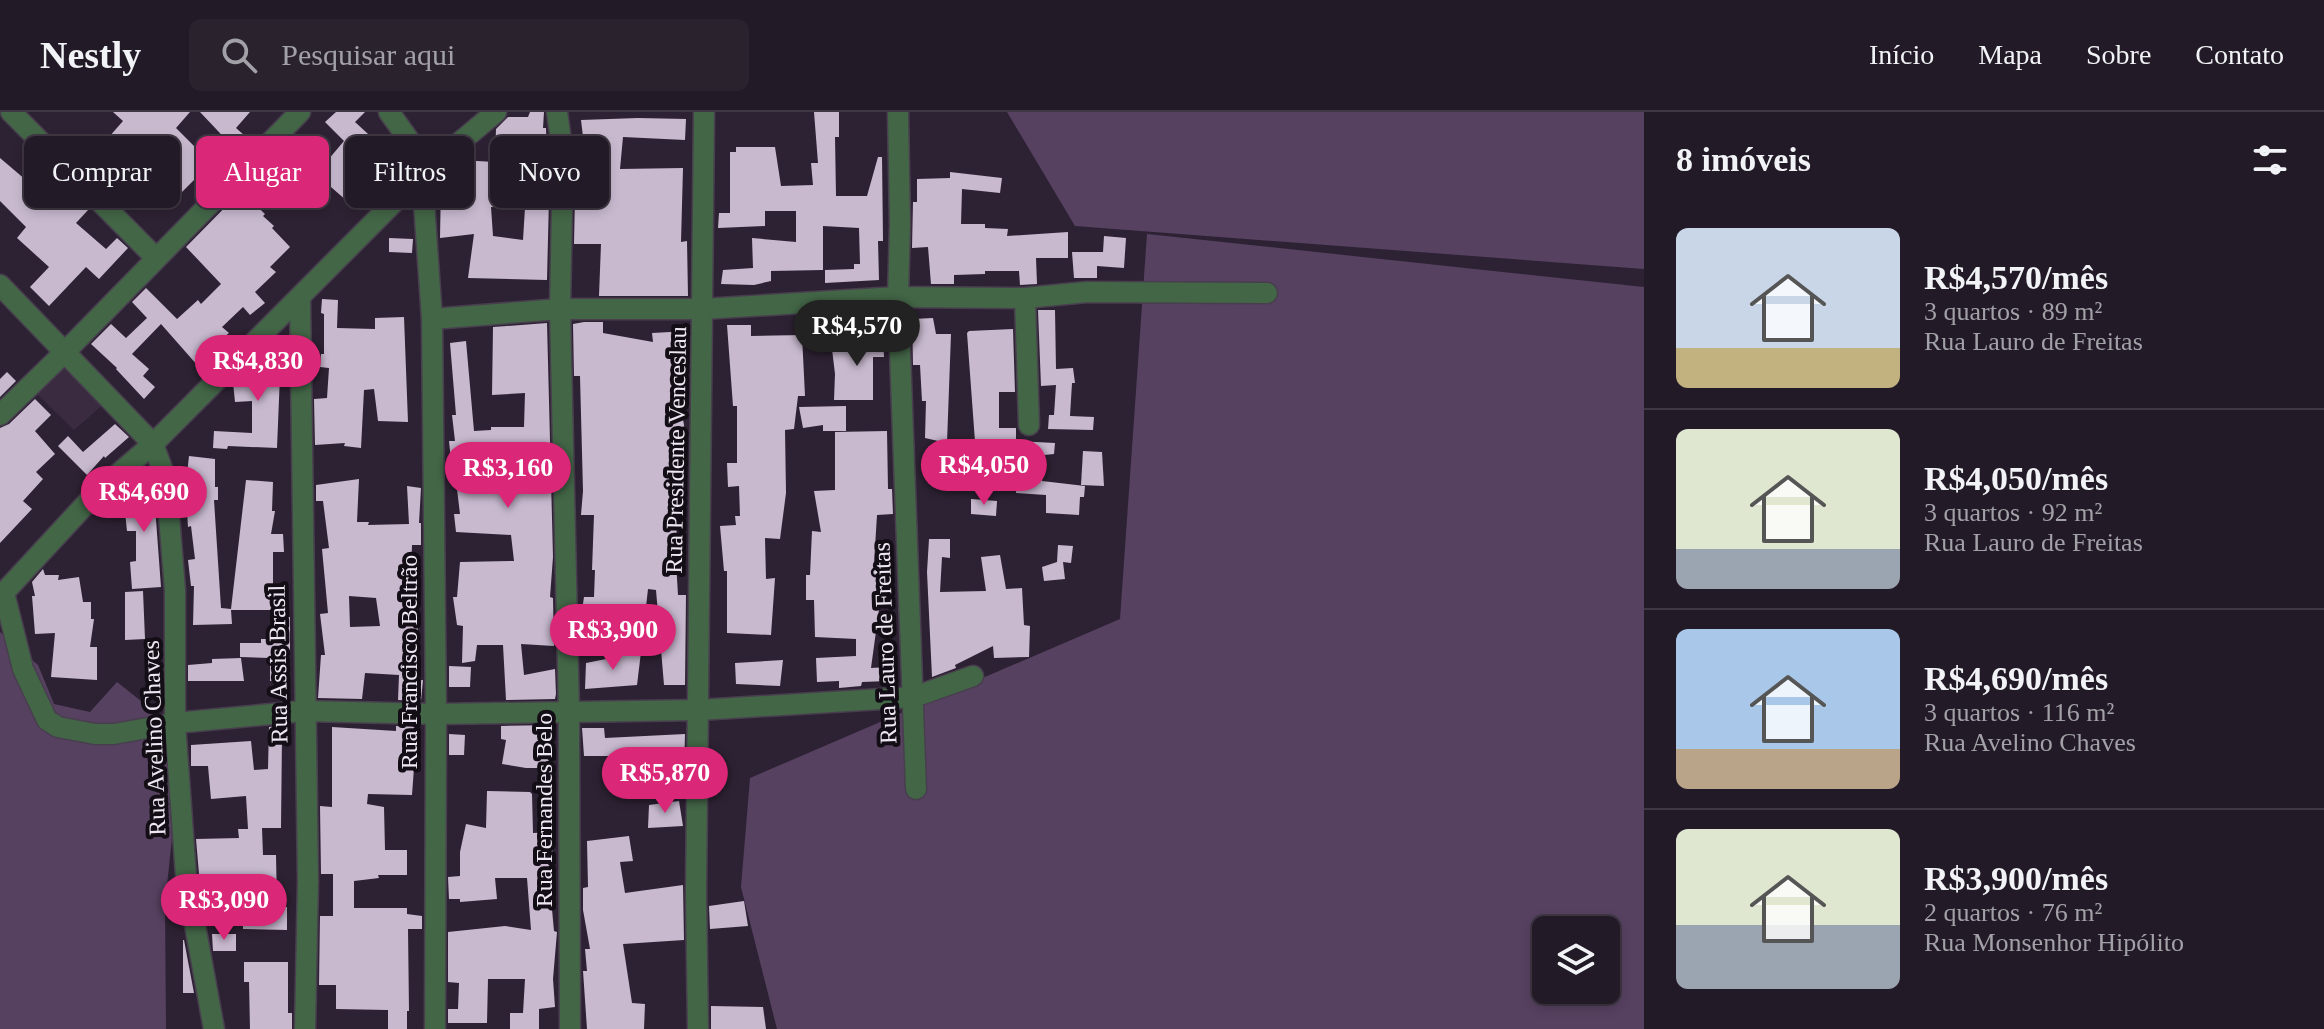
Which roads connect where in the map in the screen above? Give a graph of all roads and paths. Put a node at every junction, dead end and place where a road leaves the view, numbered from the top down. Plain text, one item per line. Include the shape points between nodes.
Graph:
1 (11, 112) edge
2 (300, 112) edge
3 (389, 112) edge
4 (496, 112) edge
5 (557, 112) edge
6 (704, 112) edge
7 (898, 112) edge
8 (406, 136) edge
9 (467, 136) edge
10 (388, 208) edge
11 (424, 208) edge
12 (156, 258) junction
13 (0, 285) edge
14 (1267, 293) dead end
15 (300, 297) junction
16 (898, 297) junction
17 (1025, 298) junction
18 (560, 309) junction
19 (703, 309) junction
20 (432, 319) junction
21 (65, 352) junction
22 (0, 415) edge
23 (1029, 425) dead end
24 (153, 444) junction
25 (2, 595) edge
26 (973, 676) dead end
27 (914, 697) junction
28 (699, 710) junction
29 (304, 711) junction
30 (569, 713) junction
31 (436, 714) junction
32 (175, 723) junction
33 (916, 789) dead end
34 (214, 1029) edge
35 (305, 1029) edge
36 (435, 1029) edge
37 (570, 1029) edge
38 (698, 1029) edge

1 - 12 street
2 - 12 street
3 - 8 street, Rua Francisco Beltrão
4 - 9 street
5 - 18 street, Rua Fernandes Belo via 563,155
6 - 19 street, Rua Presidente Venceslau
7 - 16 street, Rua Lauro de Freitas
10 - 15 street
11 - 20 street, Rua Francisco Beltrão
12 - 21 street
13 - 21 street
14 - 17 street via 1087,292
15 - 24 street
15 - 29 street, Rua Assis Brasil
16 - 17 street
16 - 19 street
16 - 27 street, Rua Lauro de Freitas
17 - 23 street
18 - 19 street
18 - 20 street
18 - 30 street, Rua Fernandes Belo
19 - 28 street, Rua Presidente Venceslau
20 - 31 street, Rua Francisco Beltrão
21 - 22 street
21 - 24 street
24 - 25 street via 96,493
24 - 32 street, Rua Avelino Chaves via 167,491 175,590
25 - 32 street via 23,669 39,708 52,724 114,734
26 - 27 street
27 - 28 street
27 - 33 street, Rua Lauro de Freitas
28 - 30 street
28 - 38 street, Rua Presidente Venceslau
29 - 31 street
29 - 32 street
29 - 35 street, Rua Assis Brasil
30 - 31 street
30 - 37 street, Rua Fernandes Belo
31 - 36 street, Rua Francisco Beltrão
32 - 34 street, Rua Avelino Chaves via 186,876

